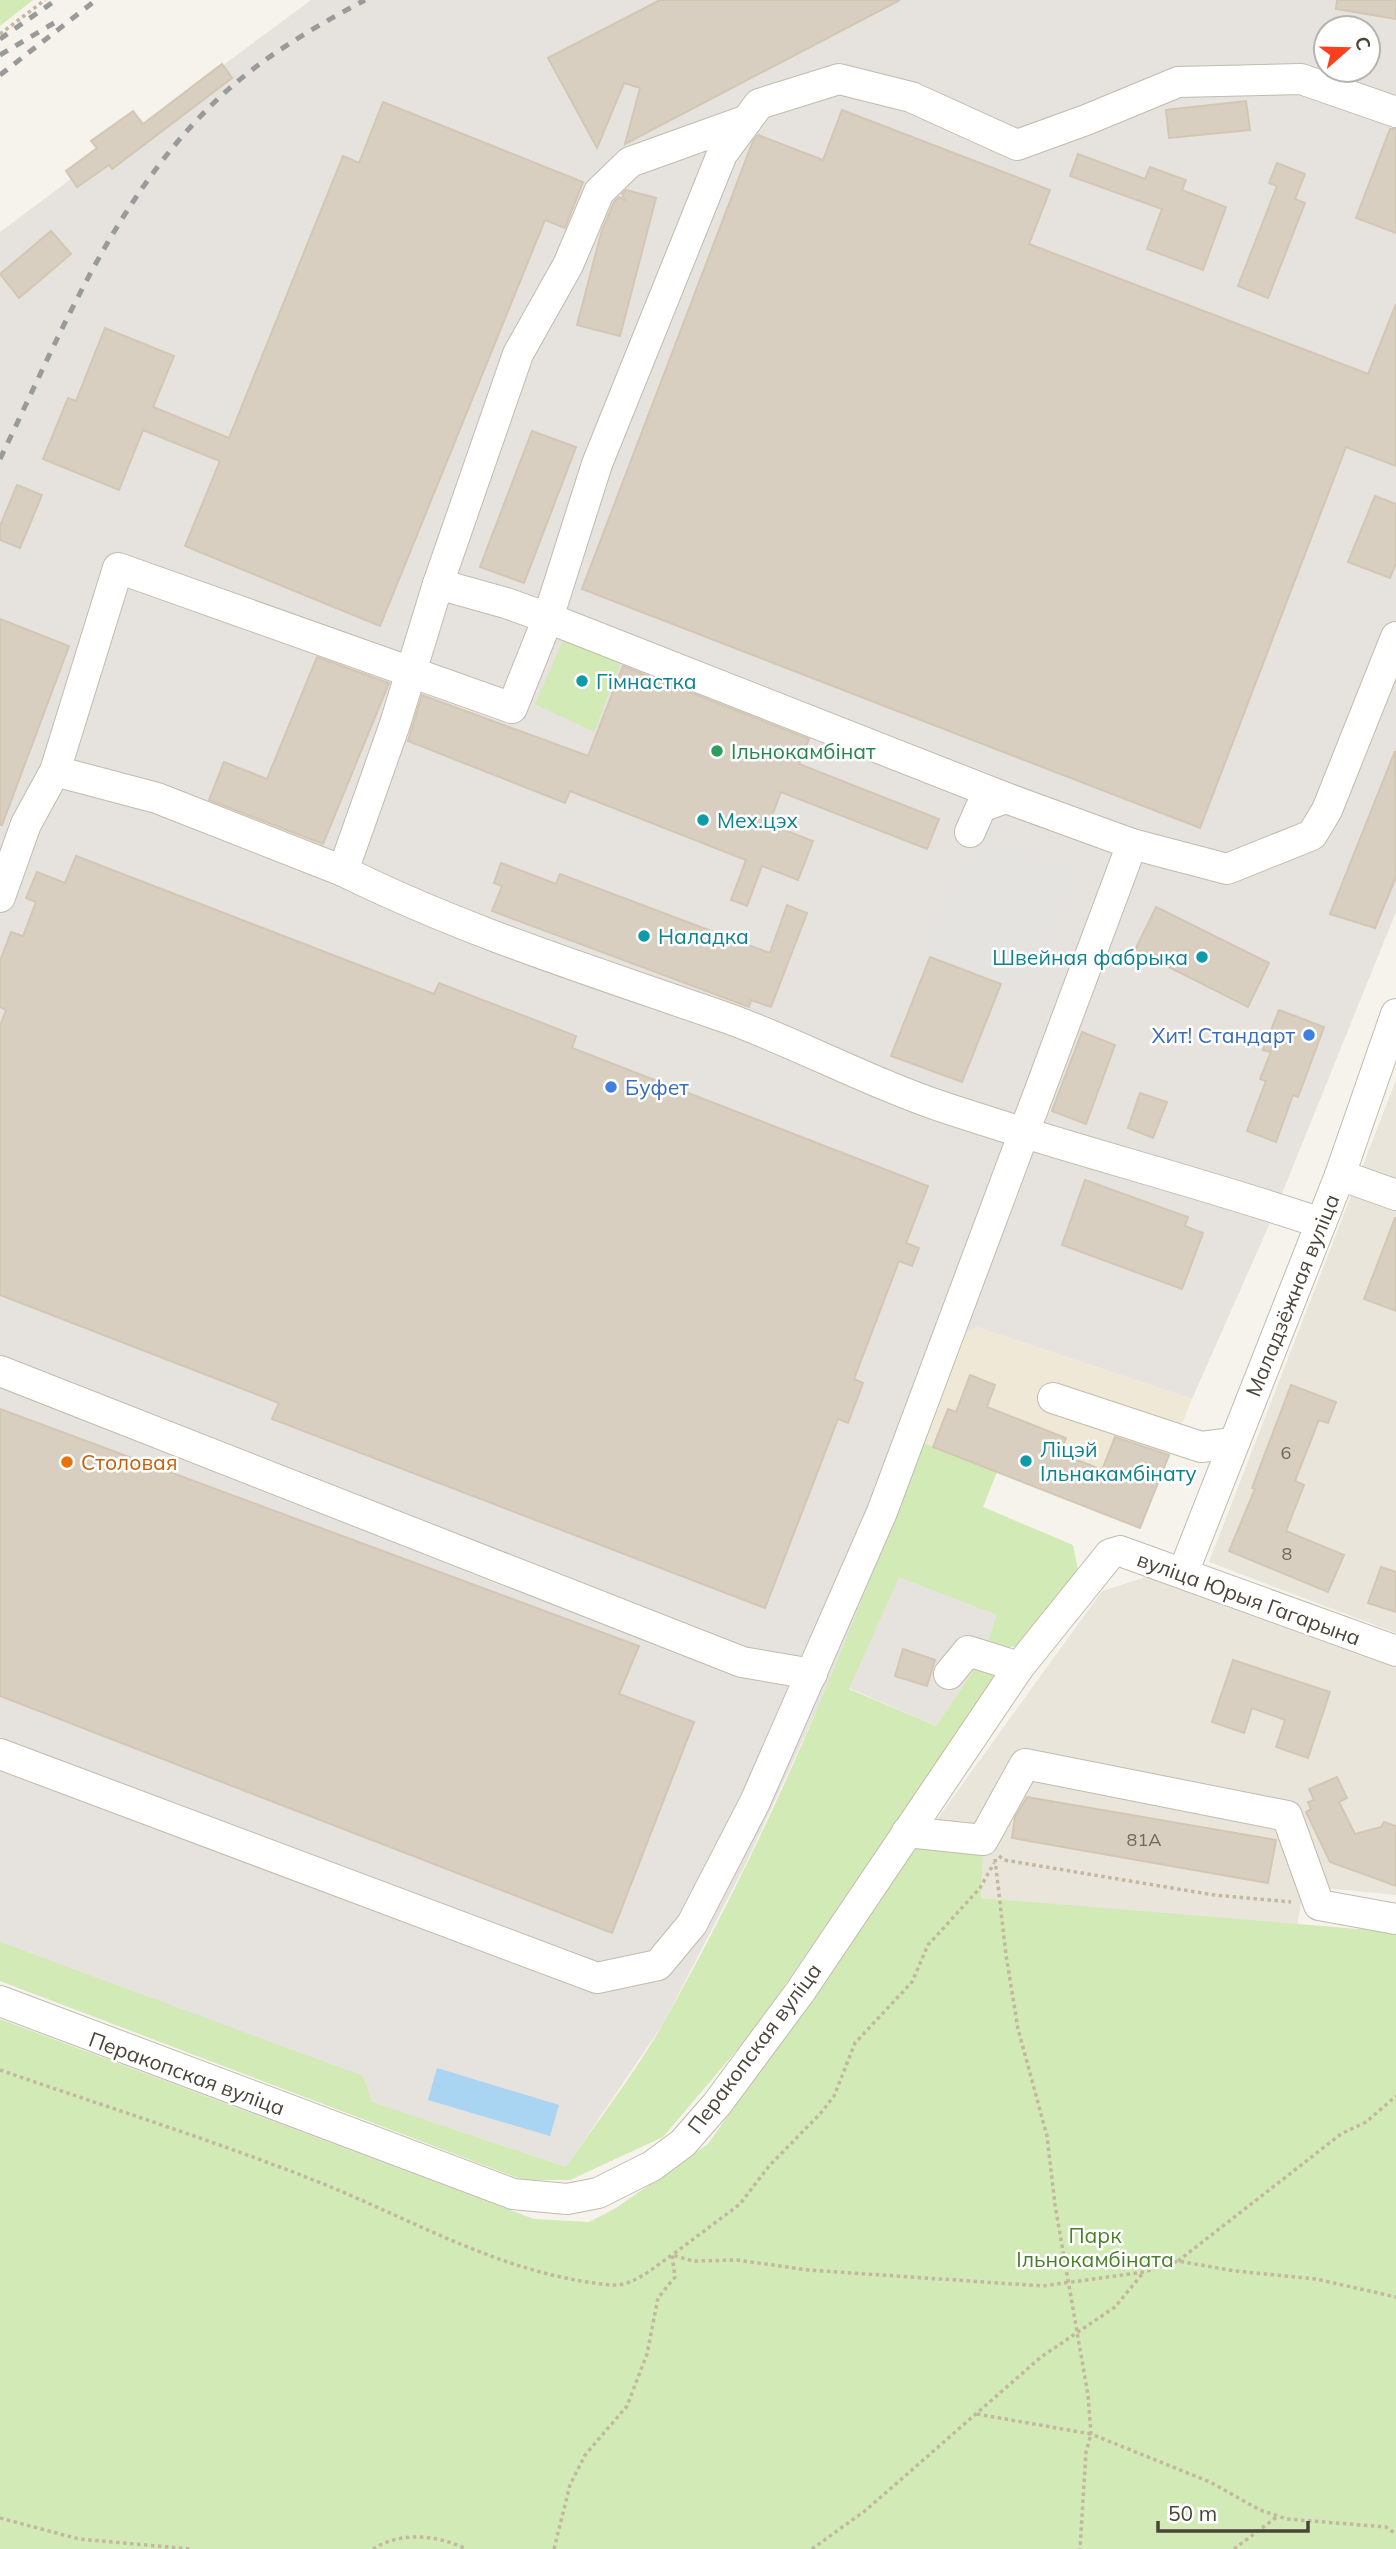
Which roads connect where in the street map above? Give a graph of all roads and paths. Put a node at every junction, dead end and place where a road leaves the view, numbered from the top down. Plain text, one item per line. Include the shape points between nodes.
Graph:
1 (45, 0) edge
2 (0, 34) edge
3 (1396, 112) edge
4 (747, 120) junction
5 (438, 584) junction
6 (548, 618) junction
7 (1396, 638) edge
8 (412, 670) junction
9 (55, 771) junction
10 (1006, 798) junction
11 (970, 832) dead end
12 (1132, 844) junction
13 (343, 871) junction
14 (0, 897) edge
15 (1396, 1014) edge
16 (1022, 1133) junction
17 (1340, 1175) junction
18 (1396, 1195) edge
19 (1321, 1223) junction
20 (0, 1371) edge
21 (1053, 1398) dead end
22 (1233, 1443) junction
23 (1183, 1573) junction
24 (1396, 1651) edge
25 (1019, 1667) junction
26 (811, 1674) junction
27 (949, 1674) dead end
28 (0, 1754) edge
29 (907, 1832) junction
30 (990, 1850) junction
31 (1319, 1905) junction
32 (1396, 1919) edge
33 (0, 2001) edge
34 (0, 2070) edge
35 (1396, 2096) edge
36 (671, 2255) junction
37 (1178, 2261) junction
38 (1143, 2273) junction
39 (1069, 2282) junction
40 (1396, 2297) edge
41 (1077, 2332) junction
42 (977, 2414) junction
43 (1091, 2434) junction
44 (1278, 2516) junction
45 (0, 2518) edge
46 (1386, 2527) junction
47 (1396, 2528) edge
48 (1396, 2534) edge
49 (191, 2549) edge
50 (373, 2549) edge
51 (466, 2549) edge
52 (554, 2549) edge
53 (812, 2549) edge
54 (1080, 2549) edge
55 (1234, 2549) edge

1 - 2 path
3 - 4 street via 1301,79 1178,82 1017,145 911,97 839,79 759,104
4 - 5 street via 630,162 599,192 568,265 518,354
4 - 6 street via 722,154 597,464
5 - 6 street
5 - 8 street
6 - 8 street via 512,708
6 - 10 street
7 - 12 street via 1327,810 1312,835 1227,869
8 - 9 street via 118,568
8 - 13 street
9 - 13 street via 157,799
9 - 14 street via 26,824
10 - 11 street via 981,807
10 - 12 street
12 - 16 street
13 - 16 street via 413,906 746,1025 933,1104
15 - 17 street, Маладзёжная вуліца
16 - 19 street via 1205,1184
16 - 26 street via 882,1512
17 - 18 street
17 - 19 street, Маладзёжная вуліца
19 - 22 street, Маладзёжная вуліца
20 - 26 street via 742,1662
21 - 22 street via 1201,1447
22 - 23 street, Маладзёжная вуліца
23 - 24 street, вуліца Юрыя Гагарына
23 - 25 street, вуліца Юрыя Гагарына via 1120,1551 1110,1554
25 - 27 street via 968,1651
25 - 29 street, вуліца Юрыя Гагарына
26 - 28 street via 755,1802 692,1924 658,1965 597,1978
29 - 30 street
29 - 33 street, Перакопская вуліца via 800,1992 718,2104 683,2143 652,2166 598,2193 567,2199 513,2194
30 - 31 path via 1004,1860 1214,1895
30 - 31 street via 1025,1764 1287,1816
30 - 36 path via 980,1888 928,1945 912,1982 855,2043 834,2096 820,2114 740,2204
30 - 39 path via 1018,2029 1046,2136
31 - 32 street
34 - 36 path via 311,2179 485,2257 613,2286 640,2277
35 - 37 path
36 - 39 path via 692,2261 737,2260 808,2270 1043,2286
36 - 52 path via 675,2277 658,2298 648,2354 635,2390 585,2455 570,2485
37 - 38 path
37 - 40 path via 1316,2279
38 - 39 path
38 - 41 path via 1115,2307
39 - 41 path
41 - 42 path
41 - 43 path
42 - 43 path
42 - 53 path via 866,2510
43 - 44 path via 1210,2482
43 - 54 path
44 - 46 path
44 - 55 path
45 - 49 path via 79,2539
46 - 47 path
46 - 48 path
50 - 51 path via 418,2536

